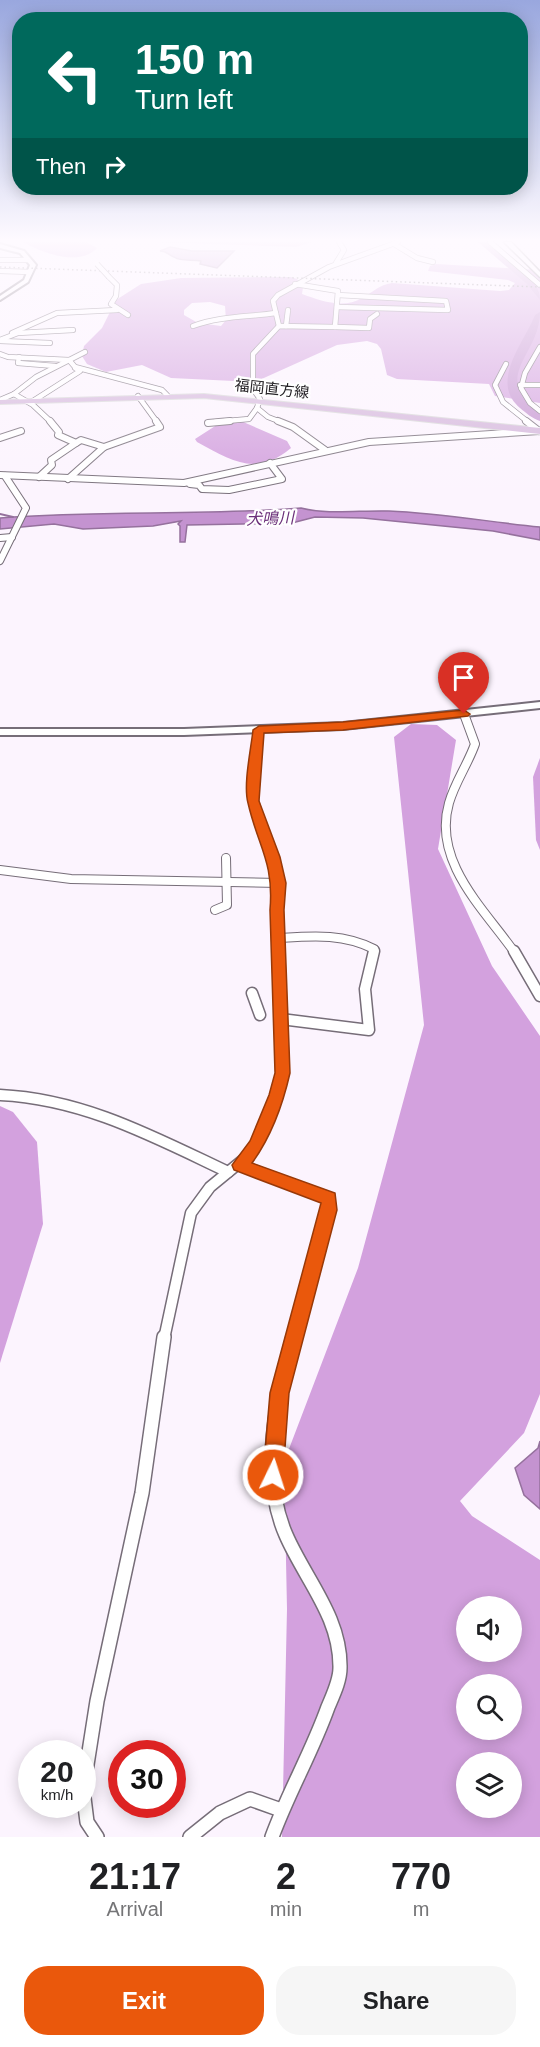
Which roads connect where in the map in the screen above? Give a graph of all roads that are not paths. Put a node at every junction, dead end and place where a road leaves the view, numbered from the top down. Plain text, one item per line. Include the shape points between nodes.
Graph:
1 (24, 328) edge
2 (277, 328) edge
3 (73, 330) dead end
4 (12, 333) junction
5 (0, 340) edge
6 (50, 343) dead end
7 (540, 348) edge
8 (85, 351) dead end
9 (0, 354) edge
10 (19, 357) junction
11 (69, 360) junction
12 (506, 364) dead end
13 (56, 366) junction
14 (75, 367) junction
15 (520, 385) junction
16 (540, 385) edge
17 (14, 394) junction
18 (167, 395) junction
19 (138, 396) junction
20 (0, 401) edge
21 (31, 401) junction
22 (258, 405) junction
23 (540, 411) edge
24 (208, 423) dead end
25 (21, 430) dead end
26 (539, 431) edge
27 (0, 438) edge
28 (76, 443) junction
29 (104, 447) junction
30 (326, 450) junction
31 (270, 464) junction
32 (3, 475) edge
33 (39, 477) junction
34 (68, 479) junction
35 (187, 483) junction
36 (12, 537) junction
37 (0, 538) edge
38 (0, 561) edge
39 (540, 705) edge
40 (464, 714) junction
41 (259, 730) junction
42 (0, 732) edge
43 (226, 858) dead end
44 (0, 870) edge
45 (226, 883) junction
46 (279, 883) junction
47 (215, 910) dead end
48 (278, 938) junction
49 (252, 993) dead end
50 (540, 996) edge
51 (260, 1015) dead end
52 (281, 1019) junction
53 (0, 1095) edge
54 (240, 1165) junction
55 (228, 1172) junction
56 (281, 1810) junction
57 (97, 1837) edge
58 (190, 1837) edge
59 (272, 1837) edge

1 - 4 street
2 - 22 street via 253,354 253,389 259,396
3 - 4 street via 56,334
4 - 5 street
5 - 6 street
7 - 15 street
8 - 11 street
9 - 10 street
10 - 11 street
10 - 13 street via 18,363
11 - 13 street
11 - 14 street
12 - 26 street via 496,379 499,396
13 - 17 street
14 - 18 street via 162,390
14 - 21 street via 80,371 66,383
15 - 16 street
15 - 23 street via 525,399
17 - 20 street
17 - 21 street
18 - 19 main road, 福岡直方線
18 - 22 main road, 福岡直方線
19 - 21 main road, 福岡直方線
19 - 29 street via 160,427
20 - 21 main road, 福岡直方線
21 - 28 street via 58,435
22 - 24 street via 249,419
22 - 26 main road, 福岡直方線
22 - 30 street via 268,417 293,427
25 - 27 street
26 - 30 street via 394,440
28 - 29 street via 81,440
28 - 33 street via 51,460 52,465
29 - 34 street
30 - 31 street
31 - 35 street
31 - 35 street via 282,479 229,490 202,489
32 - 33 street
32 - 36 street via 26,508
33 - 34 street
34 - 35 street
36 - 37 street
36 - 38 street
39 - 40 street
40 - 41 street
40 - 50 street via 475,744 447,811 451,859 463,884 512,948
41 - 42 street
41 - 46 street via 253,801 274,857
43 - 45 street
44 - 45 street via 71,879
45 - 46 street
45 - 47 street via 227,905
46 - 48 street
48 - 52 street
48 - 52 street via 339,934 374,949 365,989 369,1030
49 - 51 street
52 - 54 street via 282,1073 277,1095 256,1145
53 - 55 street via 25,1095 87,1107
54 - 55 street
54 - 56 street via 329,1199 279,1393 273,1475 290,1547 328,1608 340,1641 340,1672 323,1724
55 - 57 street via 195,1203 176,1272 142,1493 97,1701 83,1790 87,1822
56 - 58 street via 250,1799 220,1813
56 - 59 street

